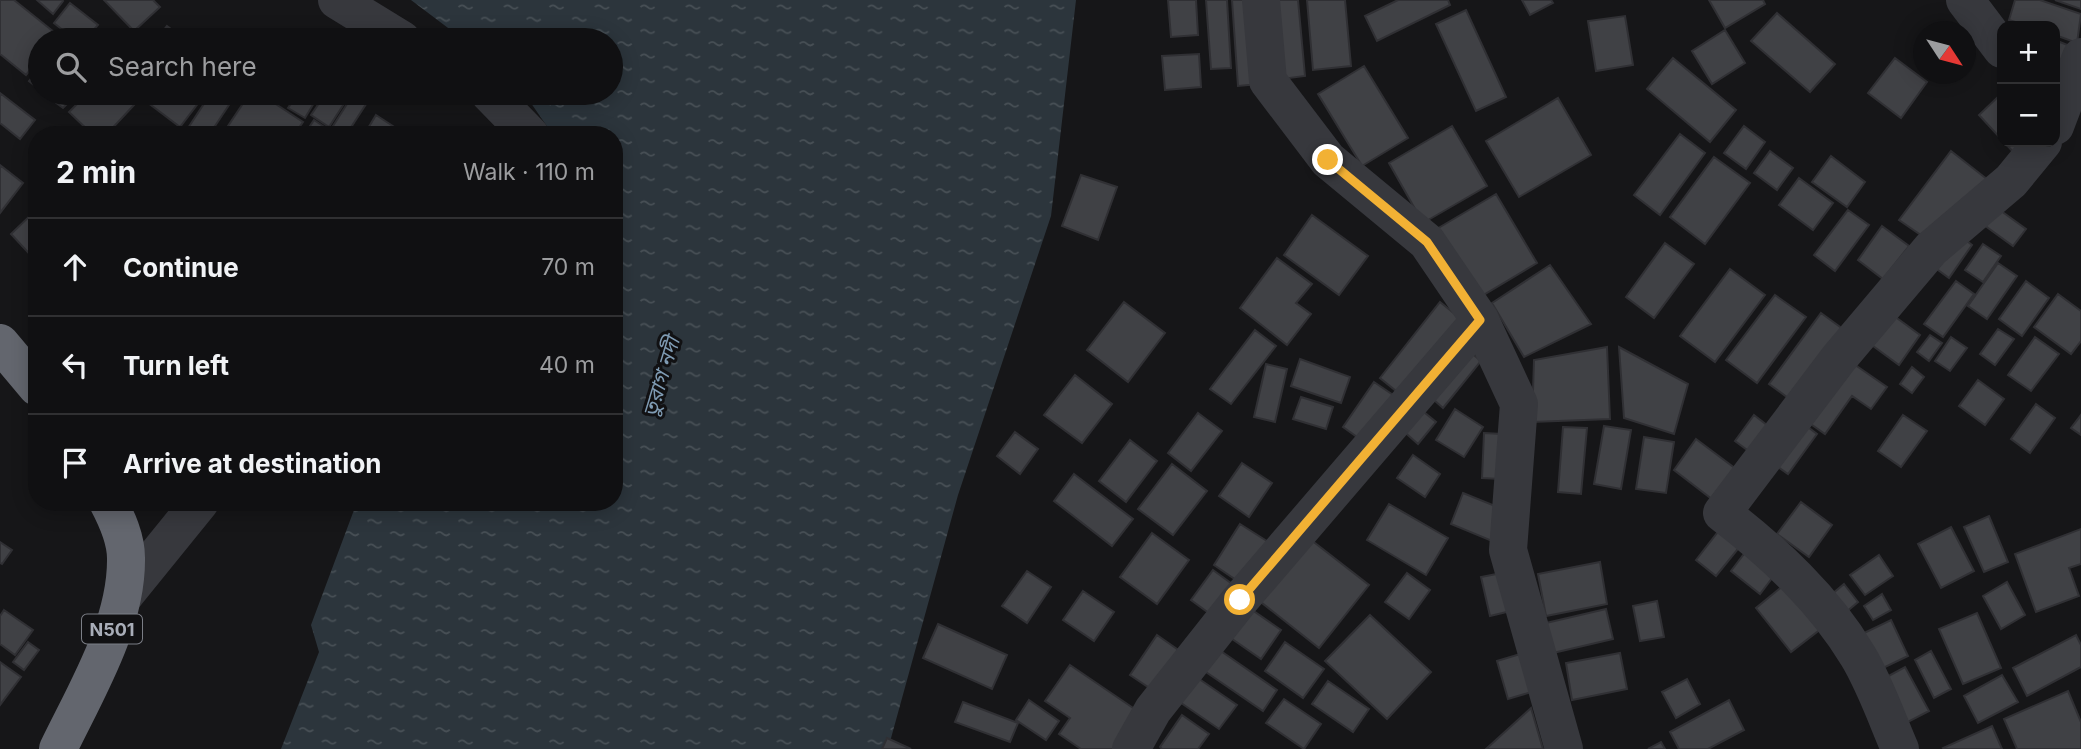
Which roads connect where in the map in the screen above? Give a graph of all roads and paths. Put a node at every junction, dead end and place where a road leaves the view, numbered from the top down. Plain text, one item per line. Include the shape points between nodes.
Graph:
1 (337, 0) edge
2 (1261, 0) edge
3 (1965, 0) edge
4 (382, 28) edge
5 (1997, 42) edge
6 (2081, 57) edge
7 (501, 105) edge
8 (2060, 109) edge
9 (521, 126) edge
10 (2037, 147) edge
11 (1480, 320) junction
12 (0, 343) edge
13 (28, 376) edge
14 (113, 511) edge
15 (193, 511) edge
16 (123, 597) junction
17 (58, 749) edge
18 (1131, 749) edge
19 (1563, 749) edge
20 (1900, 749) edge

1 - 4 street
2 - 11 street via 1268,81 1328,160 1427,242
3 - 5 street
6 - 8 street
7 - 9 street
10 - 20 street via 2011,181 1931,249 1839,358 1722,513 1774,554 1827,612 1859,656
11 - 18 street via 1240,600 1153,710
11 - 19 street via 1519,404 1508,550
12 - 13 highway
14 - 16 highway, N501 via 127,556
15 - 16 street
16 - 17 highway, N501

